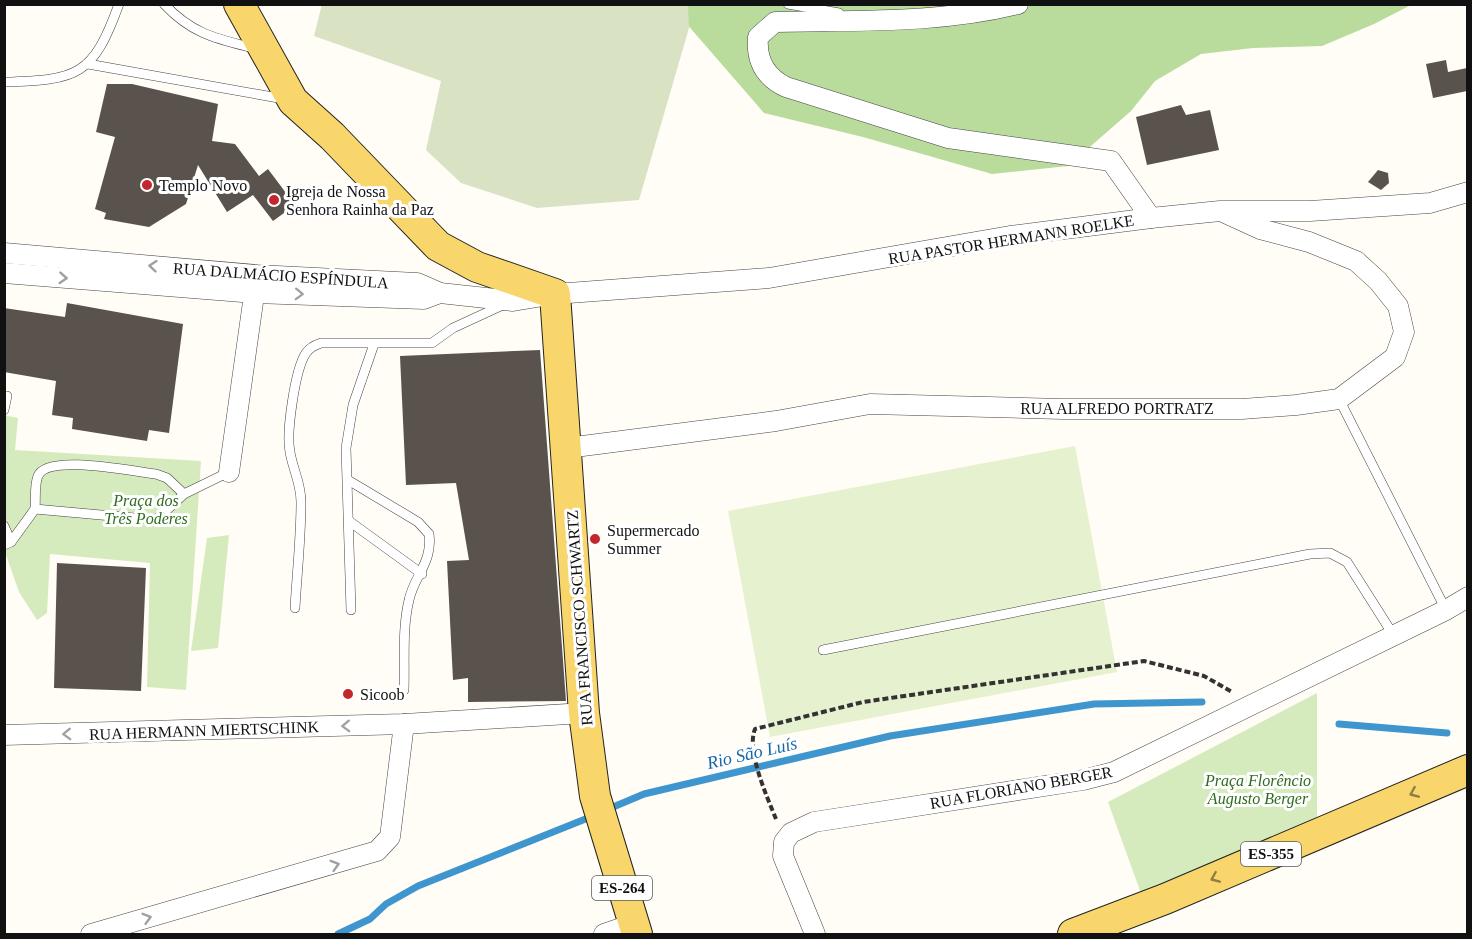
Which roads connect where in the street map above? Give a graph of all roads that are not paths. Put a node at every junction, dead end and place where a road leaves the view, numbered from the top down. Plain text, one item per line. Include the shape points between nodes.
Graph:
1 (119, 4) edge
2 (164, 4) edge
3 (239, 4) edge
4 (788, 4) edge
5 (1018, 4) edge
6 (889, 19) junction
7 (263, 51) junction
8 (88, 64) junction
9 (4, 81) edge
10 (293, 101) junction
11 (1467, 192) edge
12 (1220, 211) junction
13 (1151, 218) junction
14 (4, 253) edge
15 (114, 272) junction
16 (4, 273) edge
17 (256, 284) junction
18 (555, 294) junction
19 (513, 301) junction
20 (374, 344) junction
21 (6, 396) dead end
22 (1339, 399) junction
23 (4, 410) edge
24 (567, 448) junction
25 (229, 472) joint
26 (348, 480) junction
27 (184, 494) junction
28 (35, 509) junction
29 (350, 521) junction
30 (4, 526) edge
31 (8, 543) edge
32 (422, 574) junction
33 (1467, 597) edge
34 (295, 608) dead end
35 (351, 610) dead end
36 (1446, 610) junction
37 (1394, 636) junction
38 (823, 650) dead end
39 (404, 690) dead end
40 (584, 713) junction
41 (404, 724) junction
42 (5, 732) edge
43 (1467, 770) edge
44 (635, 929) edge
45 (91, 934) edge
46 (604, 934) edge
47 (815, 934) edge
48 (1073, 934) edge

1 - 8 lane via 98,53
2 - 7 lane via 206,36
3 - 7 main road
4 - 6 lane
5 - 6 street via 977,15
6 - 13 street via 775,22 758,38 756,54 765,71 786,87 948,138 1111,161
7 - 10 main road
8 - 9 lane via 57,78
8 - 10 lane
10 - 18 main road via 438,246 477,267
11 - 12 street, RUA PASTOR HERMANN ROELKE via 1430,203 1310,211
12 - 13 street, RUA PASTOR HERMANN ROELKE
12 - 22 street via 1260,229 1309,242 1356,261 1398,306 1404,332 1395,357
13 - 18 street, RUA PASTOR HERMANN ROELKE via 1010,236 769,278
14 - 15 street, RUA DALMÁCIO ESPÍNDULA
16 -> 15 street
15 - 17 street, RUA DALMÁCIO ESPÍNDULA
17 - 19 street, RUA DALMÁCIO ESPÍNDULA via 417,284 440,293
17 - 25 street
18 - 19 street, RUA DALMÁCIO ESPÍNDULA
18 - 24 main road, RUA FRANCISCO SCHWARTZ / ES-264
19 - 20 lane via 453,328 432,343
20 - 26 lane via 353,405 346,448
20 - 34 lane via 321,343 305,354 299,371 289,435 301,500
21 - 23 lane
22 - 24 street, RUA ALFREDO PORTRATZ via 1242,409 870,404 776,421
22 - 36 lane
24 - 40 main road, RUA FRANCISCO SCHWARTZ / ES-264
25 - 27 lane
26 - 29 lane
26 - 32 lane via 418,522 429,534 428,560
27 - 28 lane via 156,520
27 - 28 lane via 167,478 156,474 60,464 38,476
28 - 31 lane
29 - 32 lane
29 - 35 lane
30 - 31 lane
32 - 39 lane via 412,590 406,615
33 - 36 street, RUA FLORIANO BERGER
36 - 37 street, RUA FLORIANO BERGER
37 - 38 lane via 1347,562 1330,553
37 - 47 street, RUA FLORIANO BERGER via 1114,772 814,822 791,833 784,842 783,856
40 - 41 street, RUA HERMANN MIERTSCHINK
40 - 44 main road, RUA FRANCISCO SCHWARTZ / ES-264 via 595,796
41 -> 42 street, RUA HERMANN MIERTSCHINK
45 -> 41 street via 377,850 390,837
43 -> 48 main road, ES-355 via 1165,899
44 - 46 street

